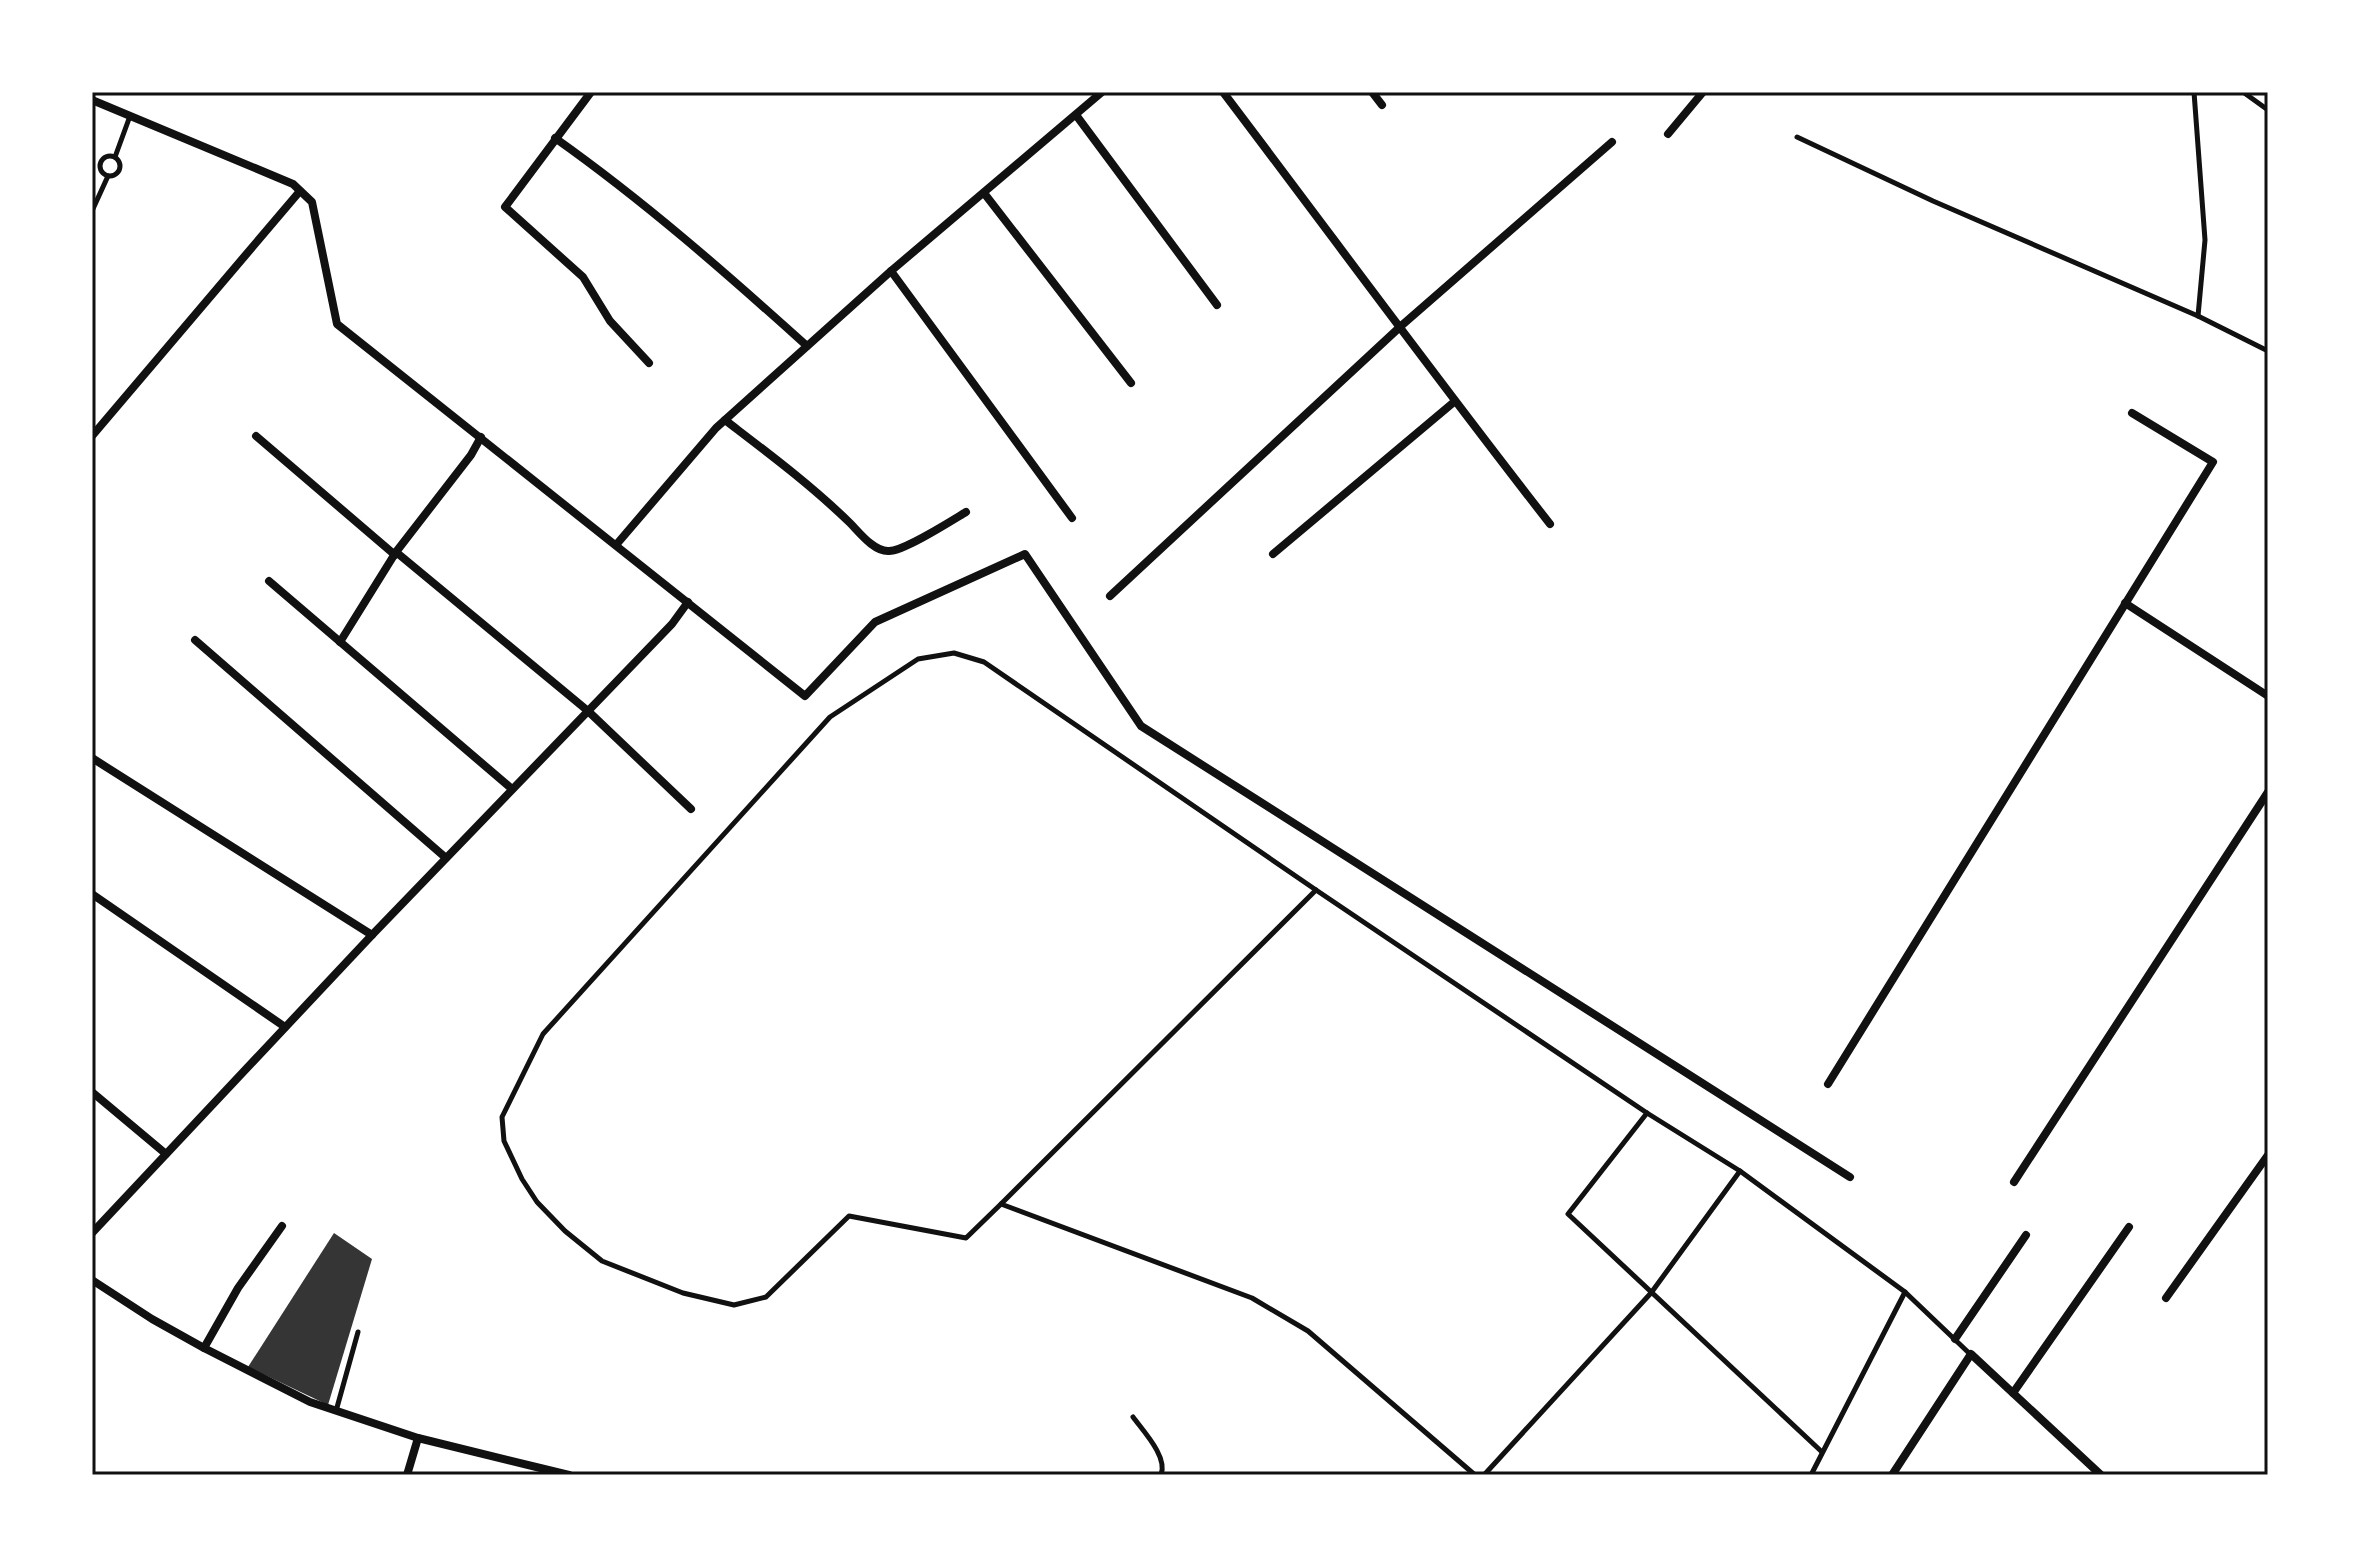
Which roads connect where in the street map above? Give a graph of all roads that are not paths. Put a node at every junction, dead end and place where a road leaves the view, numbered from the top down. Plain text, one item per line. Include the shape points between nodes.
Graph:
1 (591, 92) edge
2 (1102, 92) edge
3 (1223, 92) edge
4 (1372, 92) edge
5 (1703, 92) edge
6 (2194, 92) edge
7 (2243, 92) edge
8 (92, 100) edge
9 (1382, 105) dead end
10 (2268, 110) edge
11 (1076, 115) junction
12 (130, 116) junction
13 (1668, 134) dead end
14 (1797, 137) dead end
15 (555, 138) junction
16 (1612, 142) dead end
17 (115, 157) junction
18 (108, 176) junction
19 (300, 191) junction
20 (984, 193) junction
21 (92, 211) edge
22 (891, 271) junction
23 (1217, 305) dead end
24 (2198, 316) junction
25 (1401, 326) junction
26 (807, 346) junction
27 (2268, 351) edge
28 (649, 363) dead end
29 (1131, 383) dead end
30 (1454, 402) junction
31 (2132, 413) dead end
32 (725, 420) junction
33 (92, 436) edge
34 (256, 436) dead end
35 (481, 437) junction
36 (966, 512) dead end
37 (1072, 518) dead end
38 (1550, 524) dead end
39 (616, 545) junction
40 (396, 554) junction
41 (1273, 554) dead end
42 (269, 581) dead end
43 (1110, 596) dead end
44 (688, 602) junction
45 (2125, 603) junction
46 (195, 640) dead end
47 (340, 642) junction
48 (2268, 696) edge
49 (588, 711) junction
50 (92, 758) edge
51 (512, 789) junction
52 (2268, 792) edge
53 (691, 809) dead end
54 (446, 858) junction
55 (1316, 890) junction
56 (92, 894) edge
57 (372, 935) junction
58 (285, 1027) junction
59 (1828, 1084) dead end
60 (92, 1092) edge
61 (1647, 1113) junction
62 (166, 1154) junction
63 (2268, 1155) edge
64 (1740, 1171) junction
65 (1850, 1177) dead end
66 (2014, 1182) dead end
67 (1001, 1204) junction
68 (282, 1226) dead end
69 (2129, 1227) dead end
70 (92, 1233) edge
71 (2026, 1235) dead end
72 (92, 1280) edge
73 (1905, 1292) junction
74 (1651, 1293) junction
75 (2166, 1298) dead end
76 (358, 1332) dead end
77 (1955, 1339) junction
78 (204, 1348) junction
79 (1971, 1354) junction
80 (2013, 1393) junction
81 (336, 1411) junction
82 (1133, 1417) dead end
83 (418, 1438) junction
84 (1822, 1452) junction
85 (407, 1475) edge
86 (569, 1475) edge
87 (1161, 1475) edge
88 (1475, 1475) edge
89 (1484, 1475) edge
90 (1811, 1475) edge
91 (1892, 1475) edge
92 (2101, 1475) edge

1 - 15 street
2 - 11 street
3 - 25 street
4 - 9 street
5 - 13 street
6 - 24 lane via 2205,240
7 - 10 lane
8 - 12 street
11 - 20 street
11 - 23 street
12 - 17 lane
12 - 19 street
14 - 24 lane
15 - 26 street via 701,251
15 - 28 street via 505,207 583,277 610,321
16 - 25 street
17 - 18 lane via 121,168
17 - 18 lane via 105,157 100,164
18 - 21 lane
19 - 33 street
19 - 35 street via 312,202 337,324
20 - 22 street
20 - 29 street
22 - 26 street
22 - 37 street
24 - 27 lane
25 - 30 street
25 - 43 street
26 - 32 street
30 - 38 street
30 - 41 street
31 - 45 street via 2213,462
32 - 36 street via 884,550 911,543
32 - 39 street
34 - 40 street
35 - 39 street
35 - 40 street
39 - 44 street
40 - 47 street
40 - 49 street
42 - 47 street
44 - 49 street
44 - 65 street via 805,696 875,622 1025,554 1141,726
45 - 48 street
45 - 59 street
46 - 54 street
47 - 51 street
49 - 51 street
49 - 53 street
50 - 57 street
51 - 54 street
52 - 66 street
54 - 57 street
55 - 61 lane
55 - 67 lane
55 - 67 lane via 984,662 954,653 918,659 830,717 543,1034 502,1117 504,1141 537,1202 602,1261 683,1293 734,1305 766,1297 849,1216 966,1238
56 - 58 street
57 - 58 street
58 - 62 street
60 - 62 street
61 - 64 lane
61 - 74 lane via 1568,1214
62 - 70 street
63 - 75 street
64 - 73 lane
64 - 74 lane
67 - 88 lane via 1252,1298 1308,1331
68 - 78 street
69 - 80 street
71 - 77 street
72 - 78 street
73 - 77 lane
73 - 84 lane
74 - 84 lane
74 - 89 lane
76 - 81 lane
77 - 79 lane
78 - 81 street
79 - 80 street
79 - 91 street
80 - 92 street
81 - 83 street
82 - 87 lane via 1163,1461
83 - 85 street
83 - 86 street
84 - 90 lane

